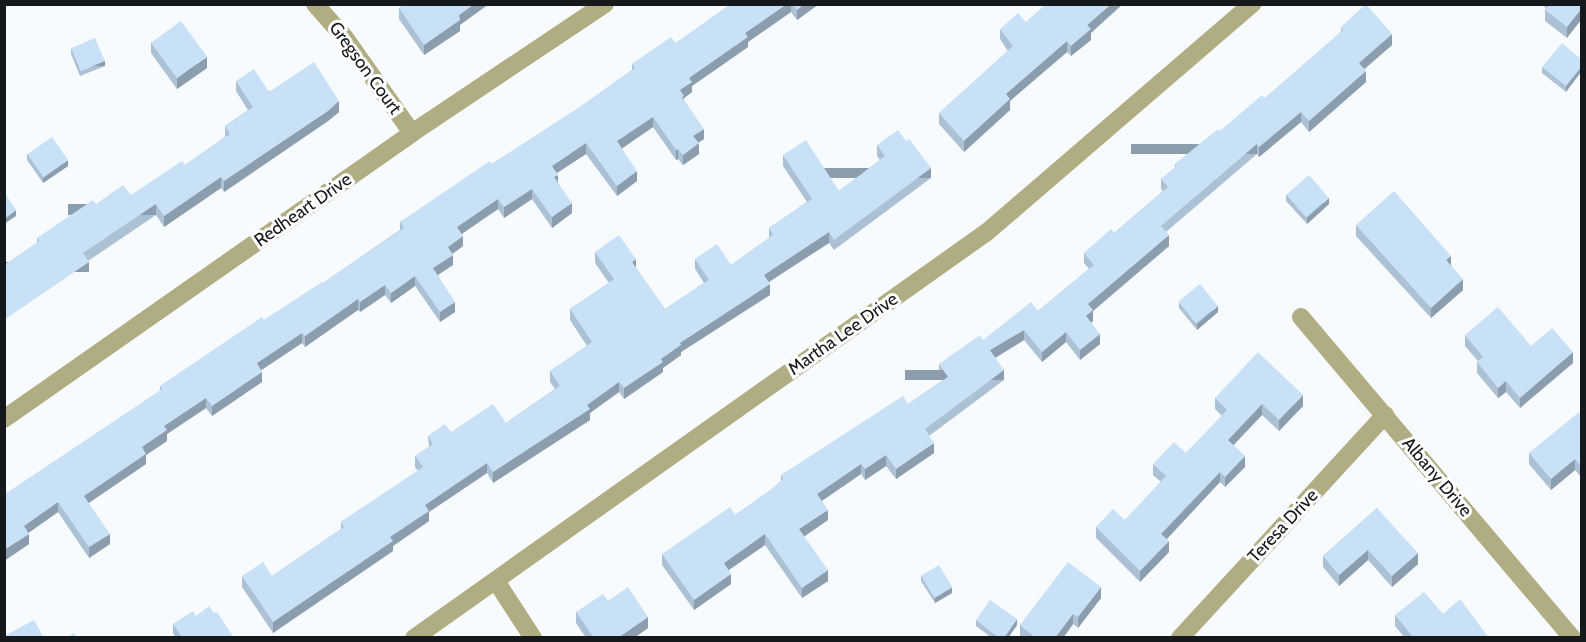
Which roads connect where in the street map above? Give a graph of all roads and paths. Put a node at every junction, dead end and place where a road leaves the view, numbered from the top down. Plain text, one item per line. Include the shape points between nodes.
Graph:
1 (315, 4) edge
2 (605, 4) edge
3 (1252, 4) edge
4 (412, 133) junction
5 (1301, 317) dead end
6 (1385, 415) junction
7 (4, 419) edge
8 (496, 581) junction
9 (414, 638) edge
10 (533, 638) edge
11 (1180, 638) edge
12 (1572, 638) edge

1 - 4 street, Gregson Court via 345,38
2 - 4 street, Redheart Drive
3 - 8 street, Martha Lee Drive via 987,232
4 - 7 street, Redheart Drive
5 - 6 street, Albany Drive
6 - 11 street, Teresa Drive
6 - 12 street, Albany Drive
8 - 9 street, Martha Lee Drive
8 - 10 street

